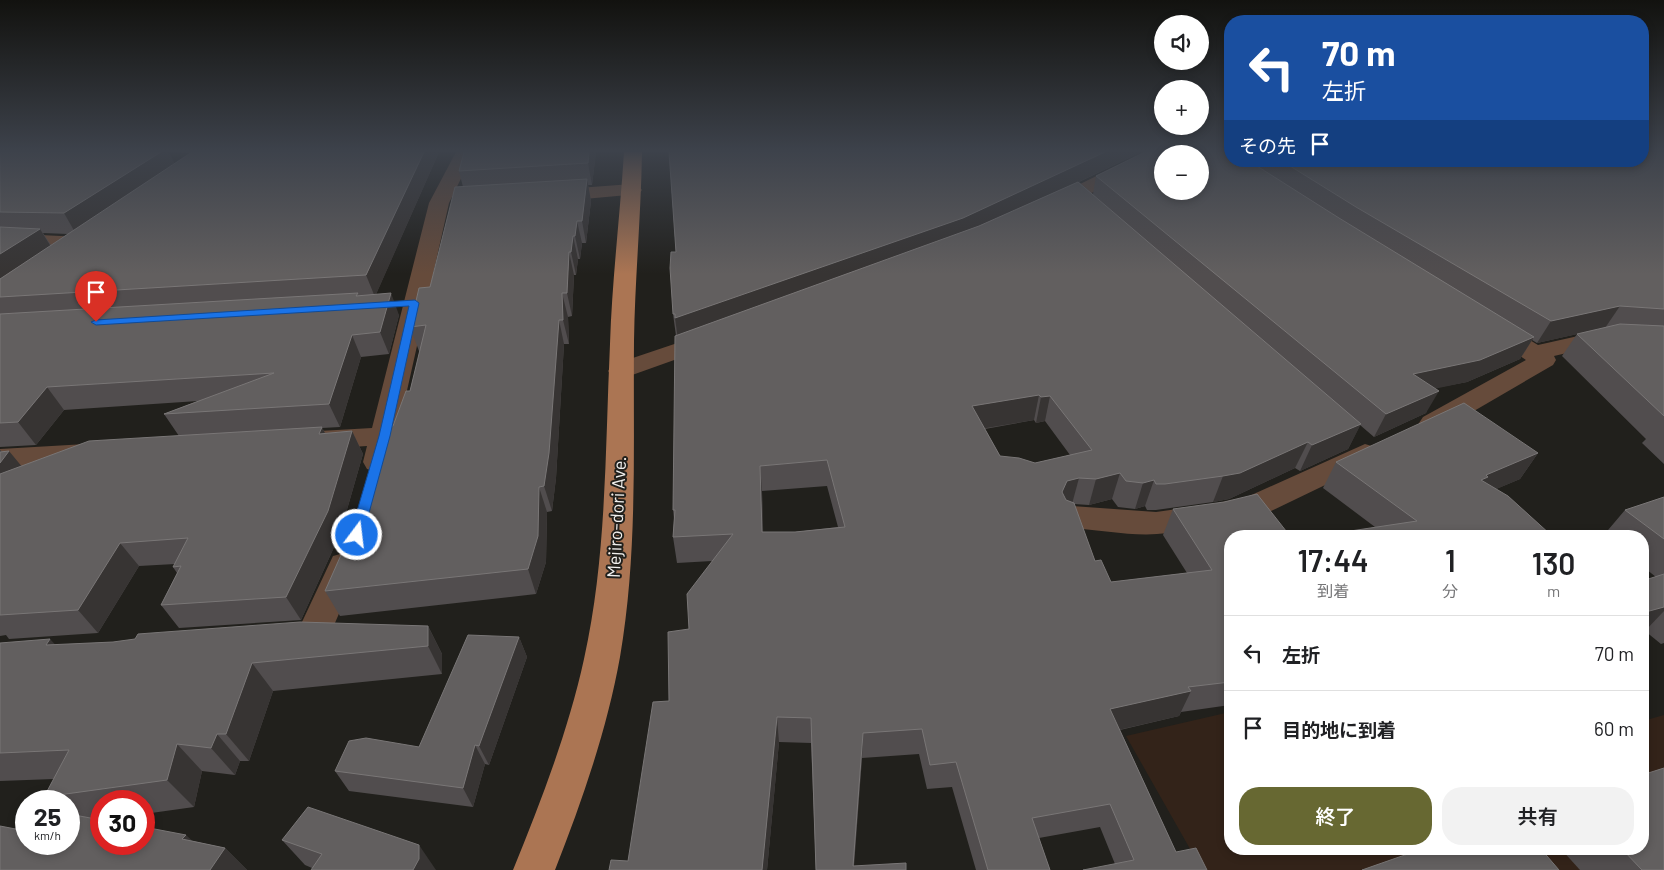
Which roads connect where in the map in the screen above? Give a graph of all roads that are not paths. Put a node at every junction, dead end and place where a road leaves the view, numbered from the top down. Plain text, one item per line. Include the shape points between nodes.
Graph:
1 (452, 193) edge
2 (594, 193) edge
3 (632, 193) edge
4 (1095, 193) edge
5 (529, 197) edge
6 (1032, 215) edge
7 (0, 239) edge
8 (53, 263) edge
9 (1475, 317) edge
10 (726, 333) edge
11 (1664, 340) edge
12 (1535, 353) junction
13 (621, 371) junction
14 (1413, 432) edge
15 (384, 436) junction
16 (296, 441) edge
17 (1371, 445) edge
18 (108, 452) edge
19 (0, 459) edge
20 (369, 490) edge
21 (1072, 517) edge
22 (353, 544) edge
23 (264, 639) edge
24 (534, 870) edge

1 - 15 street via 405,304
2 - 5 street
3 - 13 main road, Mejiro-dori Ave.
4 - 6 street via 1083,200
7 - 8 street via 90,238
9 - 12 street
10 - 13 street
11 - 12 street via 1605,337
12 - 14 street via 1544,360 1446,417
13 - 24 main road, Mejiro-dori Ave. via 618,514 611,604 602,657 589,715 564,795
15 - 16 street
15 - 20 street
17 - 21 street via 1263,517 1213,515 1156,523
18 - 19 street
22 - 23 street via 313,636

